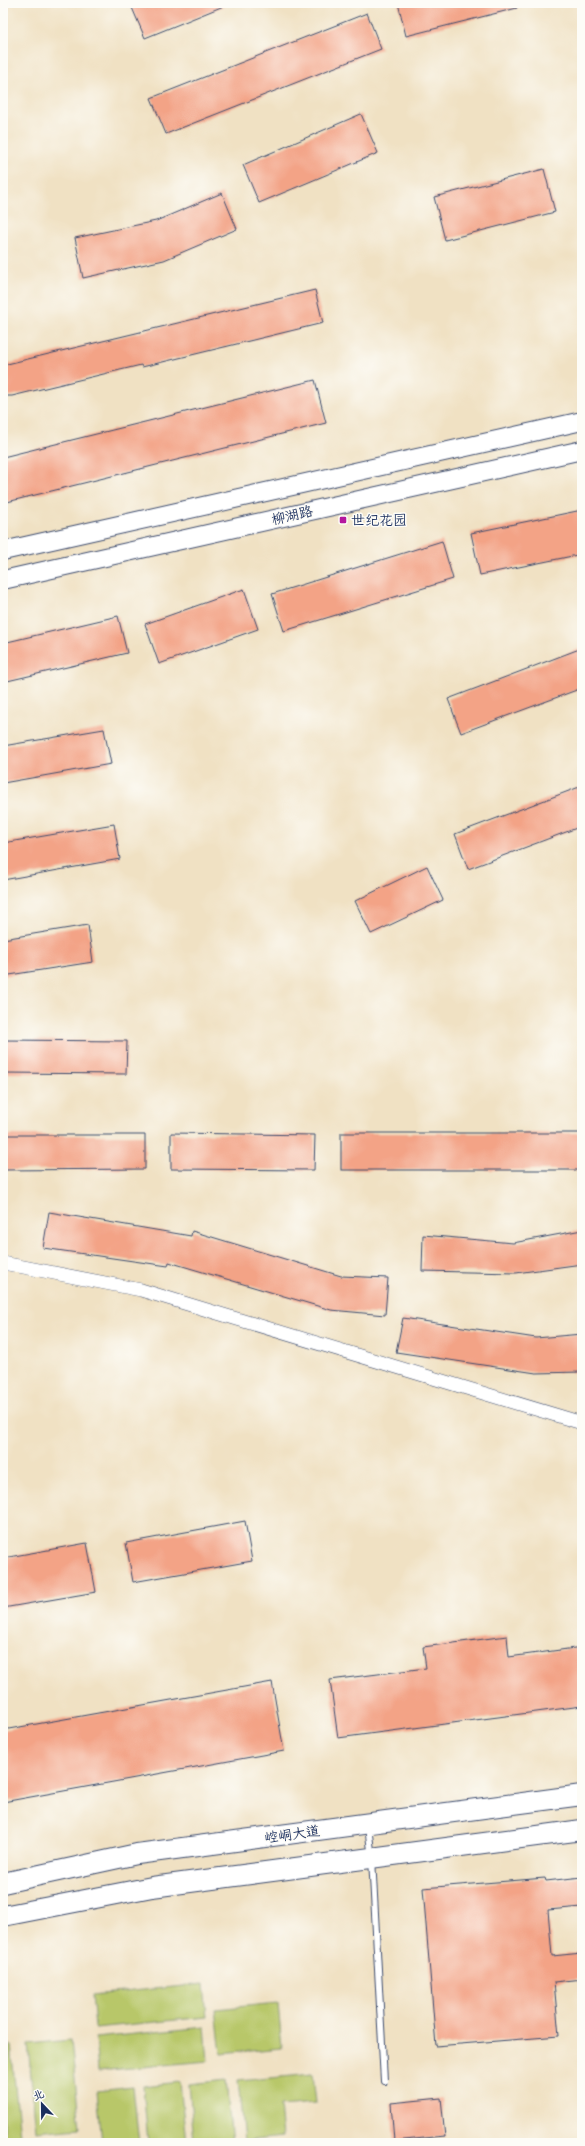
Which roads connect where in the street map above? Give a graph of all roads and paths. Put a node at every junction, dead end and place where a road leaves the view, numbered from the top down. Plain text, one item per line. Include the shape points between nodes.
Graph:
1 (582, 421) edge
2 (582, 450) edge
3 (3, 551) edge
4 (3, 580) edge
5 (3, 1263) edge
6 (582, 1423) edge
7 (582, 1795) edge
8 (367, 1823) junction
9 (582, 1830) edge
10 (372, 1858) junction
11 (3, 1883) edge
12 (3, 1916) edge
13 (384, 2081) dead end

1 - 3 main road, 柳湖路
2 - 4 main road, 柳湖路
5 - 6 street via 141,1290
7 - 8 main road, 崆峒大道
8 - 10 lane
8 - 11 main road, 崆峒大道 via 137,1854
9 - 10 main road
10 - 12 main road via 152,1887
10 - 13 lane

